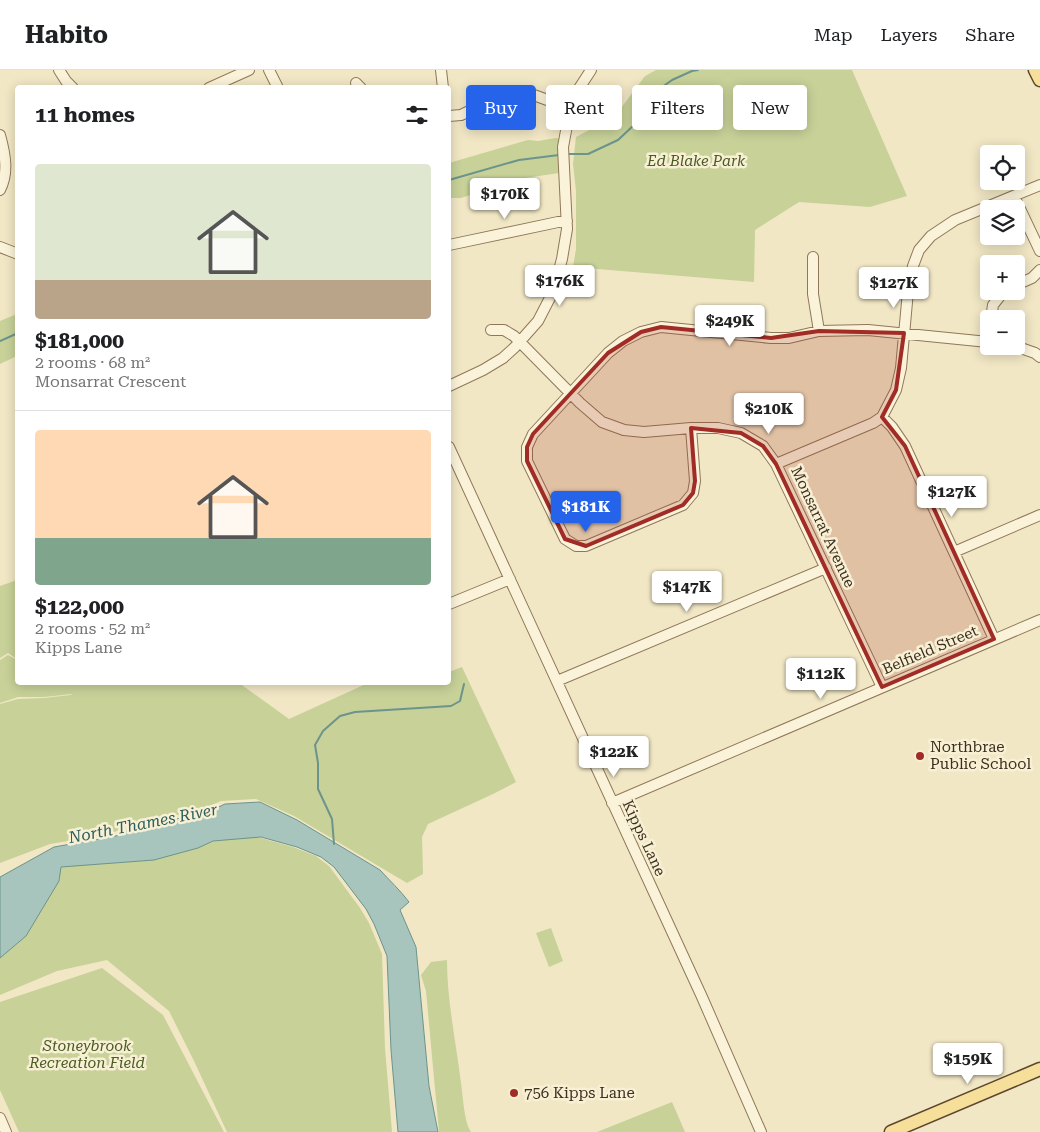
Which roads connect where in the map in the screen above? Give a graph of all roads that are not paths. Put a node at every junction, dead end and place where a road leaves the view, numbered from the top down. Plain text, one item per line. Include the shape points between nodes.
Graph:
1 (59, 70) edge
2 (249, 70) edge
3 (269, 70) edge
4 (441, 70) edge
5 (592, 70) edge
6 (1035, 70) edge
7 (1040, 80) edge
8 (70, 85) edge
9 (215, 85) edge
10 (276, 85) edge
11 (443, 85) edge
12 (582, 85) edge
13 (546, 99) edge
14 (451, 116) edge
15 (567, 130) edge
16 (0, 135) edge
17 (1040, 185) edge
18 (0, 190) edge
19 (1014, 196) junction
20 (566, 221) junction
21 (451, 245) edge
22 (0, 246) edge
23 (1040, 252) edge
24 (15, 253) edge
25 (813, 257) dead end
26 (1040, 270) edge
27 (1025, 281) edge
28 (491, 330) dead end
29 (818, 331) junction
30 (904, 333) junction
31 (980, 339) edge
32 (520, 342) junction
33 (1025, 350) edge
34 (1040, 357) edge
35 (451, 385) edge
36 (571, 393) junction
37 (882, 417) junction
38 (691, 428) junction
39 (776, 464) junction
40 (453, 467) edge
41 (1040, 515) edge
42 (954, 552) junction
43 (826, 568) junction
44 (510, 579) junction
45 (451, 603) edge
46 (1040, 620) edge
47 (994, 639) junction
48 (557, 681) junction
49 (882, 687) junction
50 (612, 803) junction
51 (1040, 1069) edge
52 (0, 1118) edge
53 (6, 1132) edge
54 (761, 1132) edge
55 (891, 1132) edge

1 - 8 street
2 - 9 street
3 - 10 street
4 - 11 street
5 - 12 street
6 - 7 main road
13 - 14 street via 531,94 509,94 461,115
15 - 20 street via 563,154
16 - 18 street via 6,160 5,181
17 - 19 street
19 - 23 street
19 - 30 street via 955,220 931,236 919,250 908,291
20 - 21 street
20 - 32 street via 562,259 553,292 538,321
22 - 24 street
25 - 29 street
26 - 27 street
28 - 32 street, Monsarrat Avenue via 504,330
29 - 30 street
29 - 36 street via 789,338 661,327 641,332 608,353
30 - 31 street
30 - 37 street via 896,390
32 - 35 street via 483,370
32 - 36 street, Monsarrat Avenue
33 - 34 street
36 - 38 street, Monsarrat Avenue via 602,422 624,430 644,432
36 - 38 street via 533,434 527,447 528,461 564,539 576,546 586,546 683,505 693,493 695,481
37 - 39 street
37 - 42 street via 905,446
38 - 39 street, Monsarrat Avenue via 718,428 741,433 762,446
39 - 43 street, Monsarrat Avenue
40 - 44 street, Kipps Lane
41 - 42 street
42 - 47 street
43 - 48 street
43 - 49 street, Monsarrat Avenue
44 - 45 street
44 - 48 street, Kipps Lane
46 - 47 street, Belfield Street
47 - 49 street, Belfield Street
48 - 50 street, Kipps Lane
49 - 50 street, Belfield Street
50 - 54 street, Kipps Lane
51 - 55 main road
52 - 53 street

